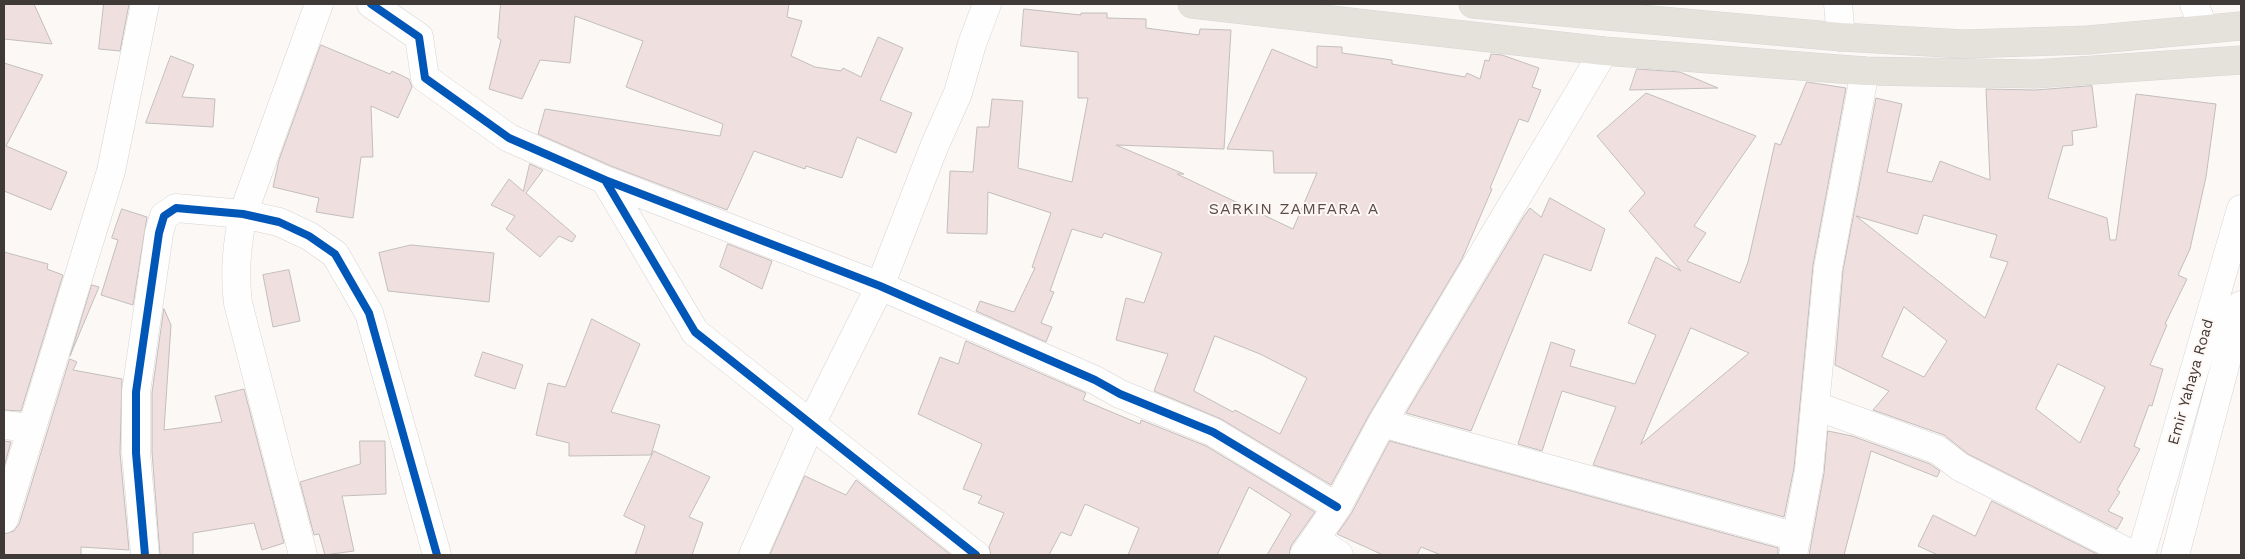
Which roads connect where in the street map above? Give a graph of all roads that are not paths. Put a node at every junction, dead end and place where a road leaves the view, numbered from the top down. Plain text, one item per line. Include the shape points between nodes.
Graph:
1 (145, 4) edge
2 (319, 4) edge
3 (371, 4) edge
4 (987, 4) edge
5 (1192, 4) edge
6 (1473, 4) edge
7 (1838, 4) edge
8 (2199, 16) edge
9 (2241, 26) edge
10 (1841, 37) junction
11 (1604, 51) junction
12 (2241, 60) edge
13 (1865, 71) junction
14 (605, 180) junction
15 (2241, 209) edge
16 (243, 214) junction
17 (880, 286) junction
18 (2241, 305) edge
19 (1816, 406) junction
20 (812, 422) junction
21 (1382, 423) junction
22 (4, 425) edge
23 (32, 428) junction
24 (1336, 507) junction
25 (4, 519) edge
26 (1795, 546) edge
27 (1310, 547) edge
28 (145, 555) edge
29 (303, 555) edge
30 (437, 555) edge
31 (753, 555) edge
32 (976, 555) edge
33 (1339, 555) edge
34 (2132, 555) edge
35 (2140, 555) edge
36 (2175, 555) edge

1 - 23 street via 111,171
2 - 16 street
3 - 14 street via 419,37 424,78 509,138
4 - 17 street via 958,94
5 - 11 main road
6 - 10 main road
7 - 10 street
8 - 9 main road
8 - 10 main road via 2088,40 1964,44
11 - 13 main road
11 - 21 street
12 - 13 main road via 2035,74
13 - 19 street via 1828,268
14 - 17 street
14 - 20 street via 695,332
15 - 35 street, Emir Yahaya Road
16 - 28 street via 176,208 164,216 159,233 136,392 136,452
16 - 29 street via 235,268 238,303
16 - 30 street via 279,222 309,236 335,254 345,270 369,313
17 - 20 street
17 - 24 street via 1095,380 1120,394 1213,432
18 - 36 street, Emir Yahaya Road
19 - 26 street via 1809,470
19 - 34 street via 1938,450 1960,467
20 - 31 street
20 - 32 street
21 - 24 street
21 - 26 street
22 - 23 street
23 - 25 street
24 - 27 street
27 - 33 street

